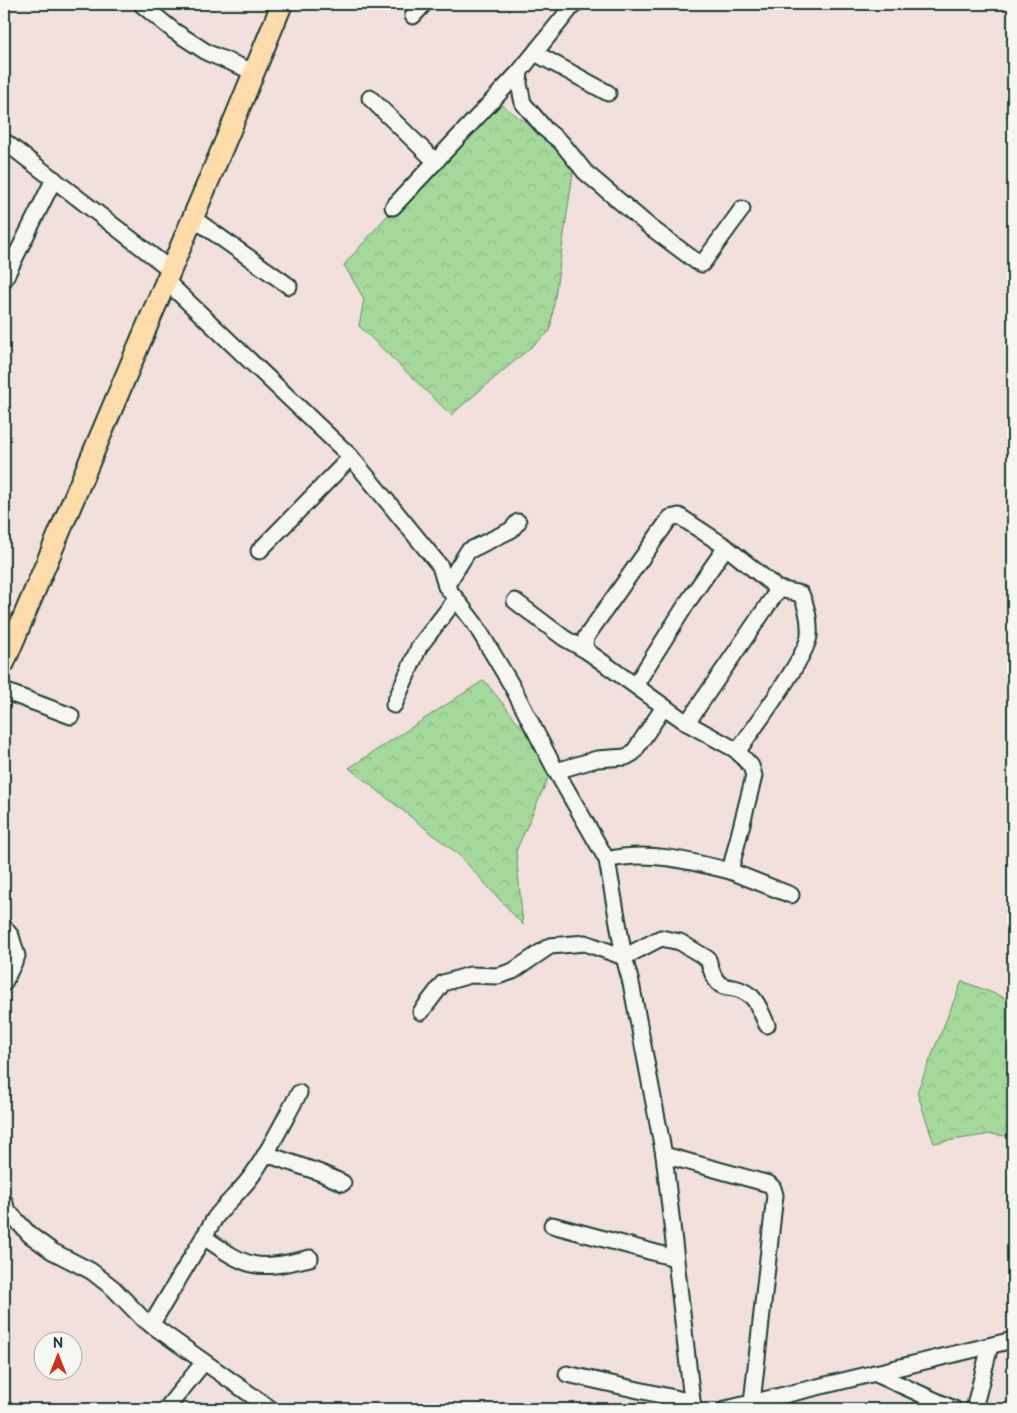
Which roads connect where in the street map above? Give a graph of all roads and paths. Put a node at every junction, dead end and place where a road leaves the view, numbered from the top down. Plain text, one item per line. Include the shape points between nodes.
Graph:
1 (282, 4) edge
2 (424, 4) edge
3 (574, 4) edge
4 (142, 5) dead end
5 (414, 16) dead end
6 (535, 53) junction
7 (520, 71) junction
8 (254, 72) junction
9 (608, 93) dead end
10 (370, 98) dead end
11 (4, 141) edge
12 (436, 162) junction
13 (54, 179) junction
14 (393, 207) dead end
15 (742, 209) dead end
16 (193, 218) junction
17 (168, 275) junction
18 (4, 280) edge
19 (289, 286) dead end
20 (351, 457) junction
21 (518, 522) dead end
22 (726, 547) junction
23 (259, 550) dead end
24 (446, 586) junction
25 (775, 588) junction
26 (456, 599) junction
27 (515, 602) dead end
28 (587, 651) junction
29 (4, 663) edge
30 (636, 684) junction
31 (4, 691) edge
32 (394, 705) dead end
33 (664, 706) junction
34 (71, 716) dead end
35 (687, 723) junction
36 (736, 750) junction
37 (556, 771) junction
38 (607, 860) junction
39 (730, 871) junction
40 (791, 896) dead end
41 (4, 927) edge
42 (624, 957) junction
43 (4, 983) edge
44 (421, 1012) dead end
45 (767, 1025) dead end
46 (299, 1093) dead end
47 (266, 1154) junction
48 (664, 1155) junction
49 (344, 1183) dead end
50 (4, 1201) edge
51 (552, 1225) dead end
52 (204, 1238) junction
53 (310, 1258) dead end
54 (675, 1258) junction
55 (151, 1325) junction
56 (1013, 1340) edge
57 (990, 1346) junction
58 (204, 1362) junction
59 (874, 1373) junction
60 (567, 1374) dead end
61 (752, 1403) junction
62 (692, 1406) edge
63 (166, 1409) edge
64 (271, 1409) edge
65 (726, 1409) edge
66 (954, 1409) edge
67 (974, 1409) edge

1 - 8 main road
2 - 5 street
3 - 6 street
4 - 8 street via 174,31 208,52
6 - 7 street
6 - 9 street
7 - 12 street
7 - 15 street via 523,103 545,129 561,142 585,172 697,262 702,264
8 - 16 main road
10 - 12 street
11 - 13 street
12 - 14 street
13 - 17 street
13 - 18 street
16 - 17 main road
16 - 19 street
17 - 20 street
17 - 29 main road
20 - 23 street
20 - 24 street via 440,566
21 - 24 street via 511,530 468,551
22 - 25 street
22 - 28 street via 679,516 670,518 586,637 584,645
22 - 30 street
24 - 26 street
25 - 35 street via 776,593
25 - 36 street via 801,594 806,603 809,636 794,668
26 - 32 street via 419,647
26 - 37 street via 512,686
27 - 28 street
28 - 30 street
30 - 33 street
31 - 34 street
33 - 35 street
33 - 37 street via 633,753
35 - 36 street
36 - 39 street via 751,766 754,776
37 - 38 street
38 - 39 street via 625,856 674,858
38 - 42 street
39 - 40 street
41 - 43 street via 11,936 17,956
42 - 44 street via 585,944 550,946 513,971 498,976 470,975 443,982
42 - 45 street via 661,938 680,942 708,959 718,984 754,999
42 - 48 street
46 - 47 street
47 - 49 street
47 - 52 street via 241,1190 224,1206
48 - 54 street
48 - 61 street via 773,1188 775,1195
50 - 55 street via 7,1210 30,1235 114,1288 132,1310
51 - 54 street
52 - 53 street via 253,1266
52 - 55 street
54 - 62 street
55 - 58 street
56 - 57 street
57 - 59 street
57 - 67 street
58 - 63 street
58 - 64 street
59 - 61 street
59 - 66 street
60 - 62 street
61 - 65 street

